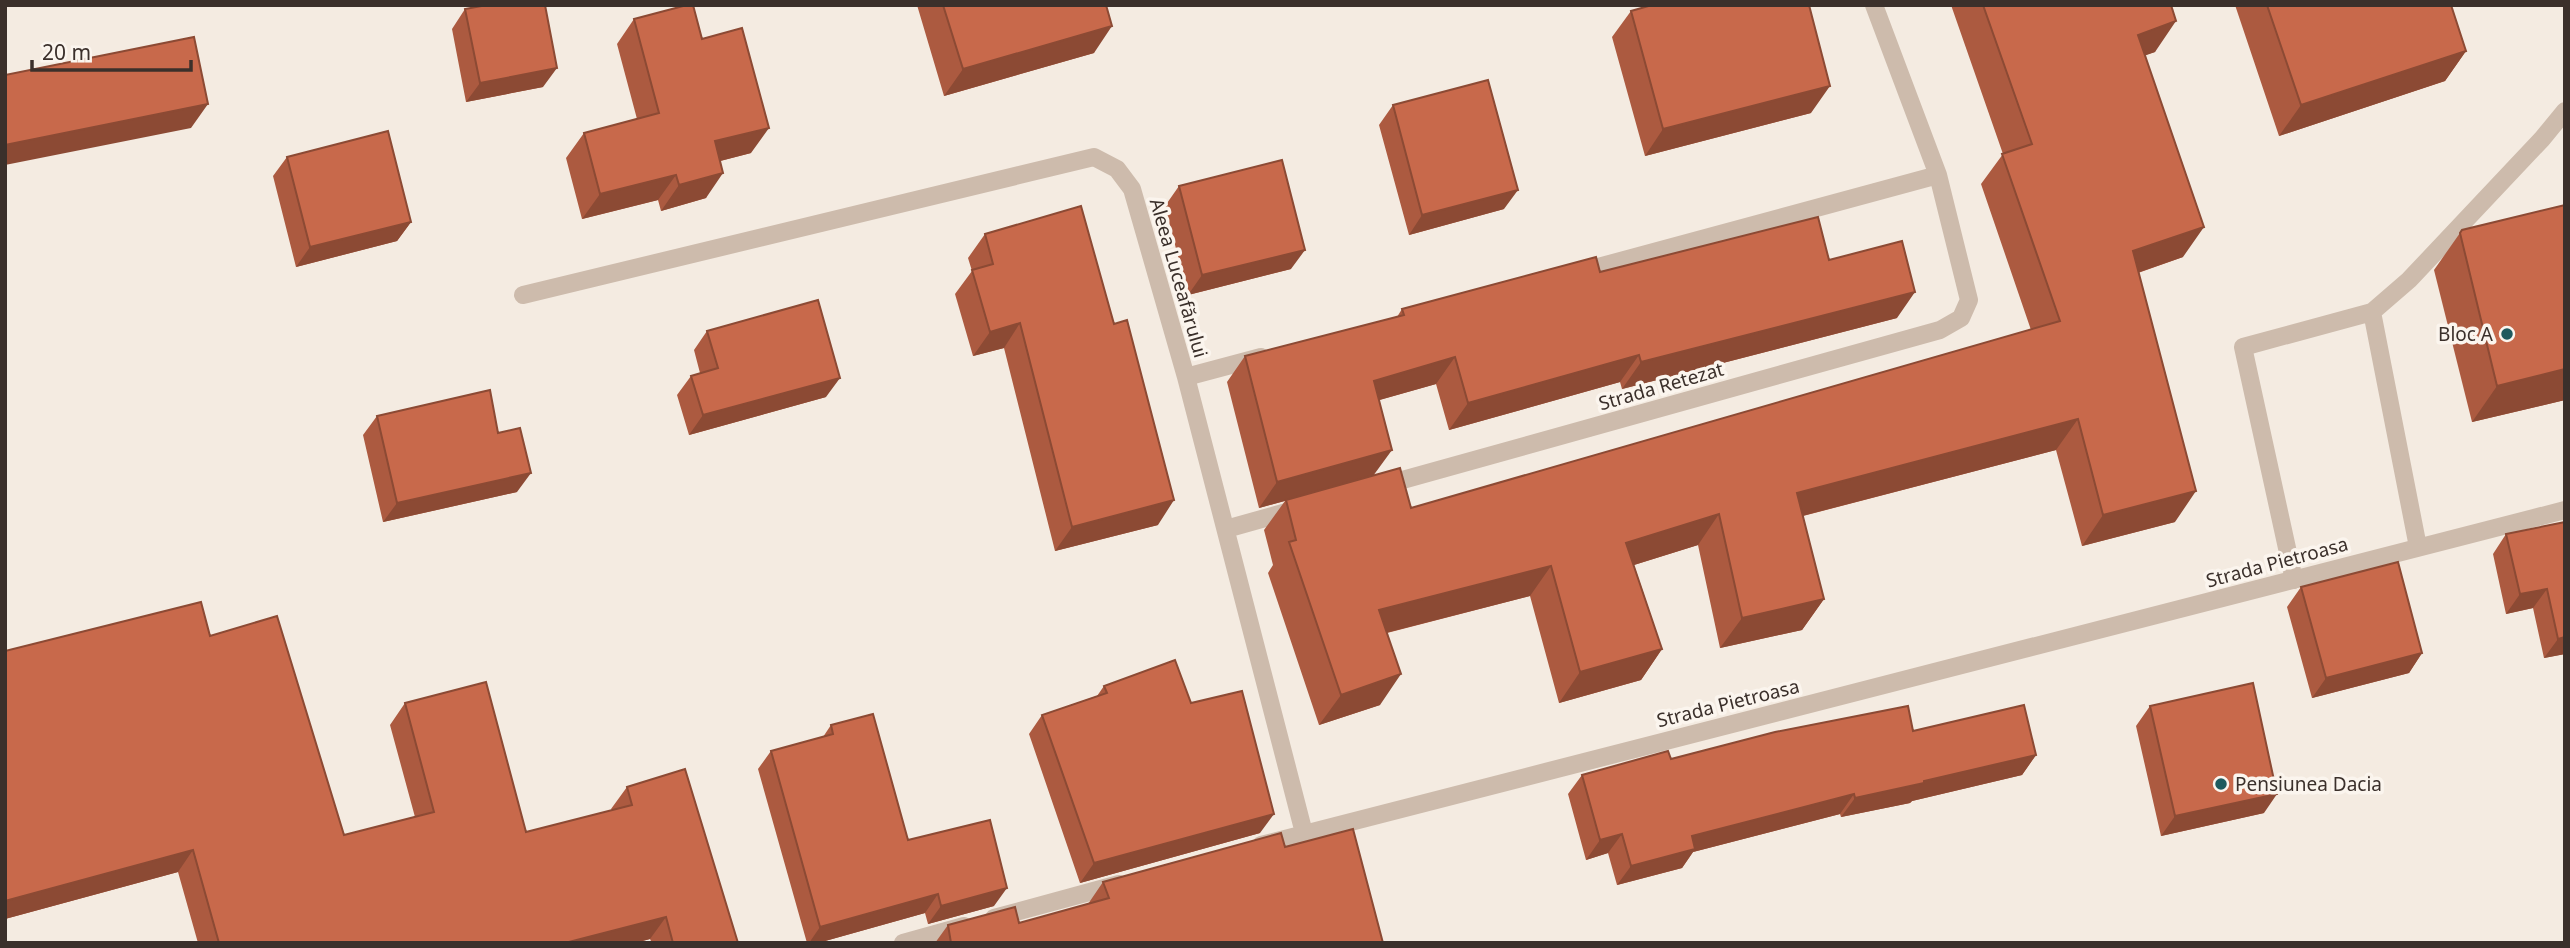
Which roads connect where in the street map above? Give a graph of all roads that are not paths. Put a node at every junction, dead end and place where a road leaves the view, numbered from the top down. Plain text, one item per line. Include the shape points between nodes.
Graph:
1 (1874, 5) edge
2 (2565, 111) edge
3 (1938, 176) junction
4 (1562, 276) edge
5 (523, 295) dead end
6 (2372, 312) junction
7 (1280, 352) edge
8 (1186, 377) junction
9 (1361, 492) edge
10 (1320, 503) edge
11 (2565, 510) edge
12 (1226, 529) junction
13 (2418, 547) junction
14 (2294, 580) junction
15 (1304, 833) junction
16 (1251, 848) edge
17 (1130, 881) edge
18 (903, 943) edge

1 - 3 street, Strada Retezat
2 - 6 street via 2409,280
3 - 4 street
3 - 9 street, Strada Retezat via 1969,300 1961,318 1940,330
5 - 8 street, Aleea Luceafărului via 1094,157 1117,169 1132,189
6 - 13 street
6 - 14 street via 2243,347
7 - 8 street
8 - 12 street, Aleea Luceafărului
10 - 12 street
11 - 13 street, Strada Pietroasa
12 - 15 street, Aleea Luceafărului
13 - 14 street, Strada Pietroasa
14 - 15 street, Strada Pietroasa
15 - 16 street, Strada Pietroasa
17 - 18 street

